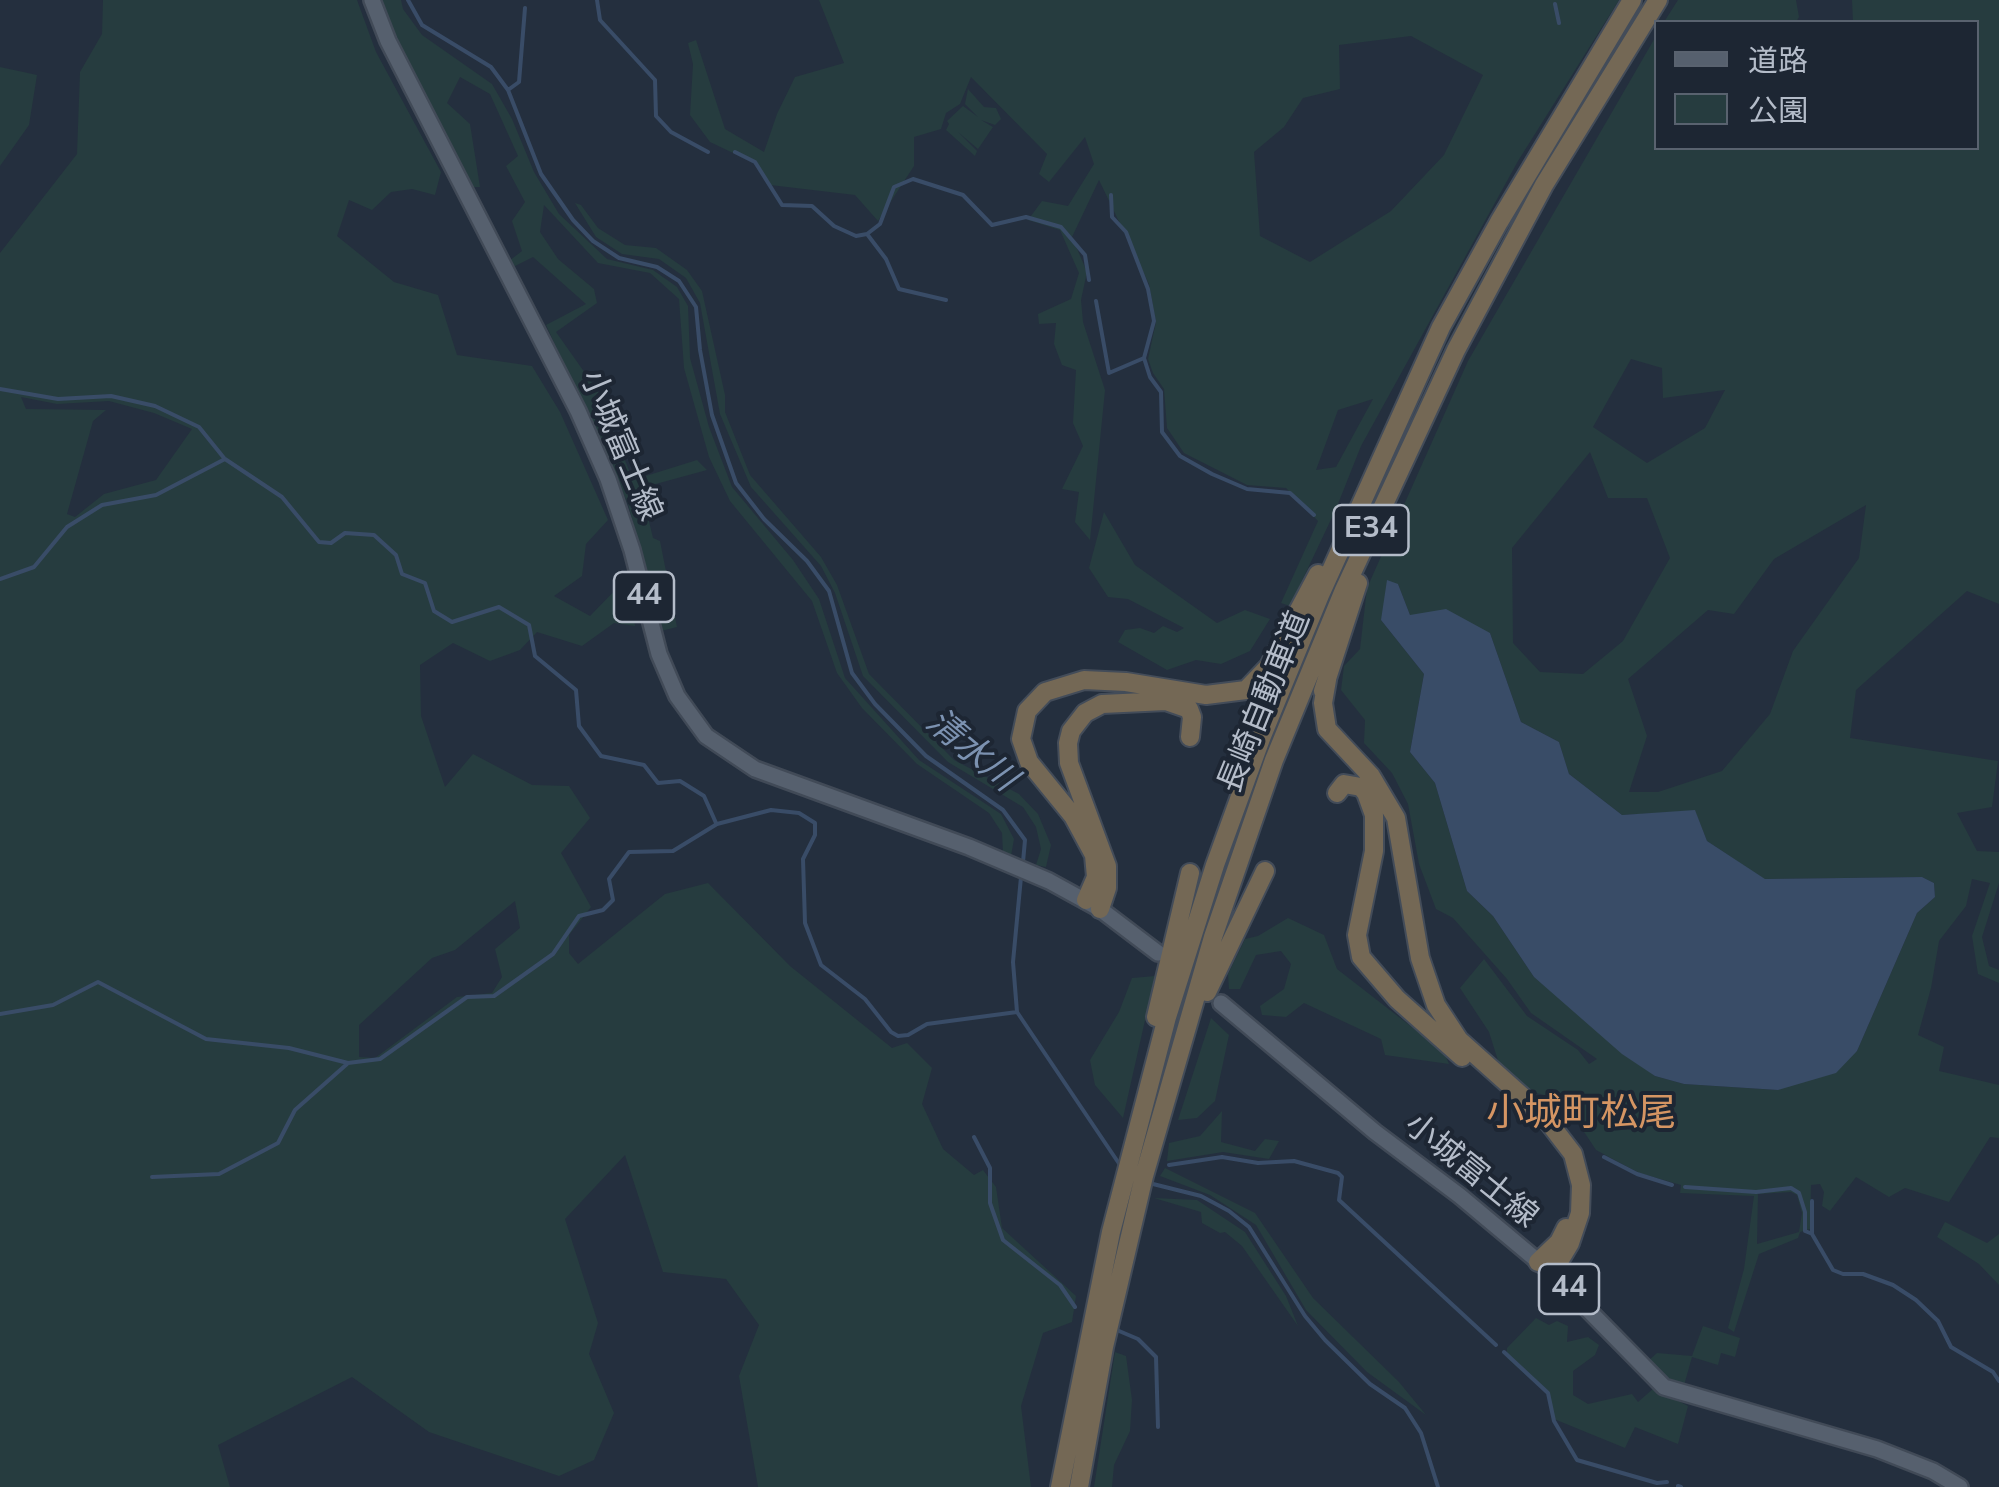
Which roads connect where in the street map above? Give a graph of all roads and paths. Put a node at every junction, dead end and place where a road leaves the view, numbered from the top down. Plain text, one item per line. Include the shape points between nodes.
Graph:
1 (372, 0) edge
2 (1632, 0) edge
3 (1658, 0) edge
4 (1407, 401) junction
5 (1416, 433) junction
6 (1327, 680) junction
7 (1316, 726) dead end
8 (1190, 736) dead end
9 (1336, 794) dead end
10 (1265, 871) dead end
11 (1190, 874) dead end
12 (1093, 904) junction
13 (1158, 953) dead end
14 (1221, 1003) dead end
15 (1152, 1092) junction
16 (1545, 1268) junction
17 (1096, 1344) junction
18 (1060, 1487) edge
19 (1079, 1487) edge
20 (1960, 1487) edge

1 - 12 main road, 小城富士線 / 44 via 601,462 659,654 688,714 706,736 754,769 1011,864
2 - 4 highway, 長崎自動車道 / E34 via 1499,222
3 - 5 highway, 長崎自動車道 / E34 via 1544,185
4 - 12 highway via 1254,685 1206,695 1084,680 1045,692 1026,711 1021,738 1029,762 1073,816 1094,856
4 - 15 highway, 長崎自動車道 / E34 via 1262,736 1167,1017
5 - 6 highway
5 - 15 highway, 長崎自動車道 / E34 via 1274,760
6 - 7 highway
6 - 16 highway via 1328,729 1371,776 1396,818 1420,958 1436,1005 1458,1040 1543,1115 1573,1154 1580,1213 1570,1243
8 - 12 highway via 1189,709 1166,701 1102,704 1071,731 1072,775 1107,866 1107,888
9 - 16 highway via 1344,784 1361,787 1374,815 1371,872 1357,935 1366,966 1530,1116 1562,1155 1570,1213
10 - 15 highway
11 - 15 highway
12 - 13 main road, 小城富士線 / 44
14 - 16 main road, 小城富士線 / 44
15 - 17 highway, 長崎自動車道 / E34
15 - 17 highway, 長崎自動車道 / E34 via 1111,1232
16 - 20 main road, 小城富士線 / 44 via 1664,1386 1878,1448
17 - 18 highway, 長崎自動車道 / E34
17 - 19 highway, 長崎自動車道 / E34

